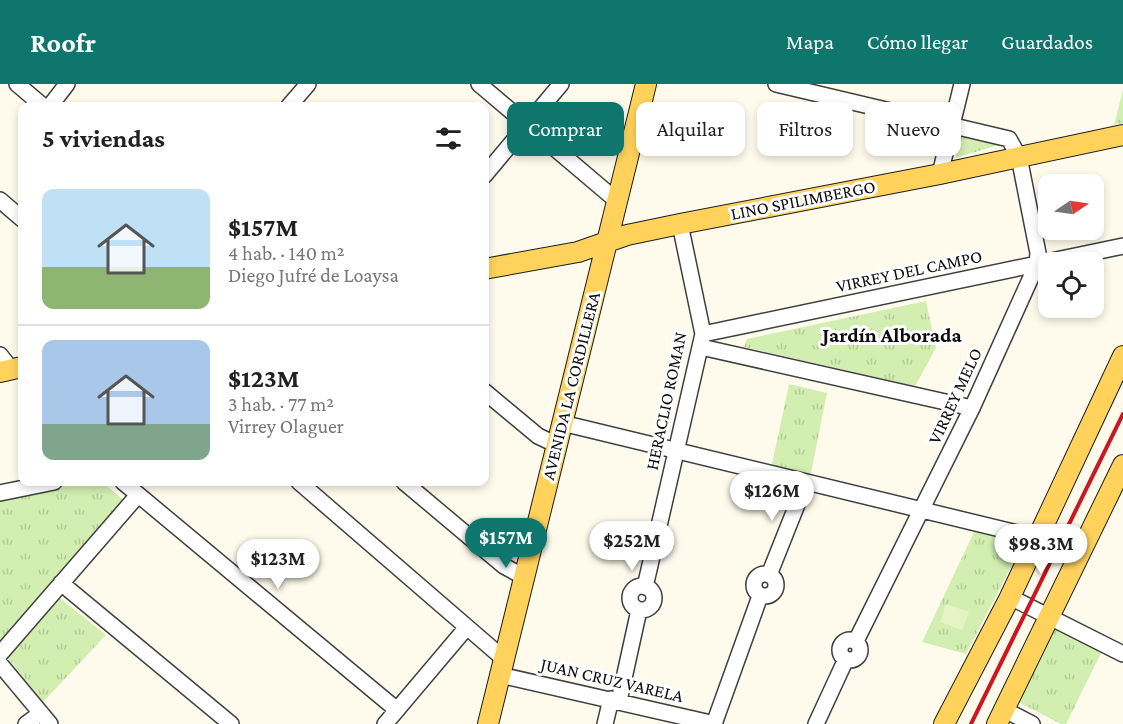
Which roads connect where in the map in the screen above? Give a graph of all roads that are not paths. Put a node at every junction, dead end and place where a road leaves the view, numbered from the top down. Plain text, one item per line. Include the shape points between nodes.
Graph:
1 (17, 84) edge
2 (67, 84) edge
3 (308, 84) edge
4 (479, 84) edge
5 (561, 84) edge
6 (646, 84) edge
7 (776, 84) edge
8 (962, 84) edge
9 (38, 102) edge
10 (53, 102) edge
11 (292, 102) edge
12 (547, 102) edge
13 (957, 102) edge
14 (865, 105) edge
15 (507, 107) edge
16 (961, 127) edge
17 (1123, 135) edge
18 (507, 149) edge
19 (564, 156) edge
20 (944, 156) edge
21 (1019, 157) junction
22 (489, 170) edge
23 (940, 174) junction
24 (0, 200) edge
25 (616, 201) junction
26 (18, 216) edge
27 (680, 224) junction
28 (605, 243) junction
29 (1123, 246) edge
30 (1037, 264) junction
31 (489, 268) edge
32 (702, 340) junction
33 (1123, 356) edge
34 (489, 395) edge
35 (972, 408) junction
36 (562, 423) junction
37 (557, 446) junction
38 (676, 452) junction
39 (1123, 465) edge
40 (806, 482) junction
41 (34, 486) edge
42 (128, 486) edge
43 (304, 486) edge
44 (409, 486) edge
45 (0, 493) edge
46 (138, 495) junction
47 (923, 510) junction
48 (1038, 538) junction
49 (524, 577) junction
50 (61, 583) junction
51 (1010, 597) junction
52 (1050, 617) junction
53 (467, 627) junction
54 (0, 654) edge
55 (1123, 654) edge
56 (0, 664) edge
57 (502, 667) junction
58 (615, 700) junction
59 (396, 710) junction
60 (1001, 717) edge
61 (45, 718) edge
62 (26, 724) edge
63 (231, 724) edge
64 (385, 724) edge
65 (488, 724) edge
66 (605, 724) edge
67 (715, 724) edge
68 (816, 724) edge
69 (944, 724) edge
70 (1032, 724) edge

1 - 9 street
2 - 10 street
3 - 11 street
4 - 15 street
5 - 12 street
6 - 25 main road, AVENIDA LA CORDILLERA
7 - 14 street
8 - 13 street
16 - 21 street via 1009,139
17 - 21 main road, LINO SPILIMBERGO
18 - 22 street
19 - 25 street
20 - 23 street
21 - 23 main road, LINO SPILIMBERGO
21 - 30 street, VIRREY MELO
23 - 27 main road, LINO SPILIMBERGO
24 - 26 street
25 - 28 main road, AVENIDA LA CORDILLERA
27 - 28 main road, LINO SPILIMBERGO
27 - 32 street, HERACLIO ROMAN
28 - 31 main road, LINO SPILIMBERGO via 578,252
28 - 36 main road, AVENIDA LA CORDILLERA
29 - 30 street, VIRREY DEL CAMPO
30 - 32 street, VIRREY DEL CAMPO
30 - 35 street, VIRREY MELO
32 - 35 street
32 - 38 street, HERACLIO ROMAN
33 - 48 main road
34 - 37 street via 538,436
35 - 47 street, VIRREY MELO
36 - 37 main road, AVENIDA LA CORDILLERA
36 - 38 street
37 - 49 main road, AVENIDA LA CORDILLERA
38 - 40 street
38 - 58 street, HERACLIO ROMAN via 645,587 651,591 653,602 649,608 639,609
39 - 52 main road
40 - 47 street
40 - 67 street via 769,575 758,577 754,583 760,596
41 - 45 street
42 - 46 street
43 - 53 street, JUAN CRUZ VARELA
44 - 49 street via 504,566
46 - 50 street
46 - 59 street
47 - 48 street
47 - 68 street, VIRREY MELO via 856,641 858,656 846,659
48 - 51 main road
49 - 57 main road, AVENIDA LA CORDILLERA
50 - 54 street
50 - 63 street
51 - 52 street
51 - 69 main road
52 - 55 street
52 - 60 main road
53 - 57 street, JUAN CRUZ VARELA
53 - 59 street
56 - 61 street
57 - 58 street, JUAN CRUZ VARELA
57 - 65 main road, AVENIDA LA CORDILLERA
58 - 66 street, HERACLIO ROMAN
58 - 67 street, JUAN CRUZ VARELA
59 - 64 street
60 - 70 street
61 - 62 street

